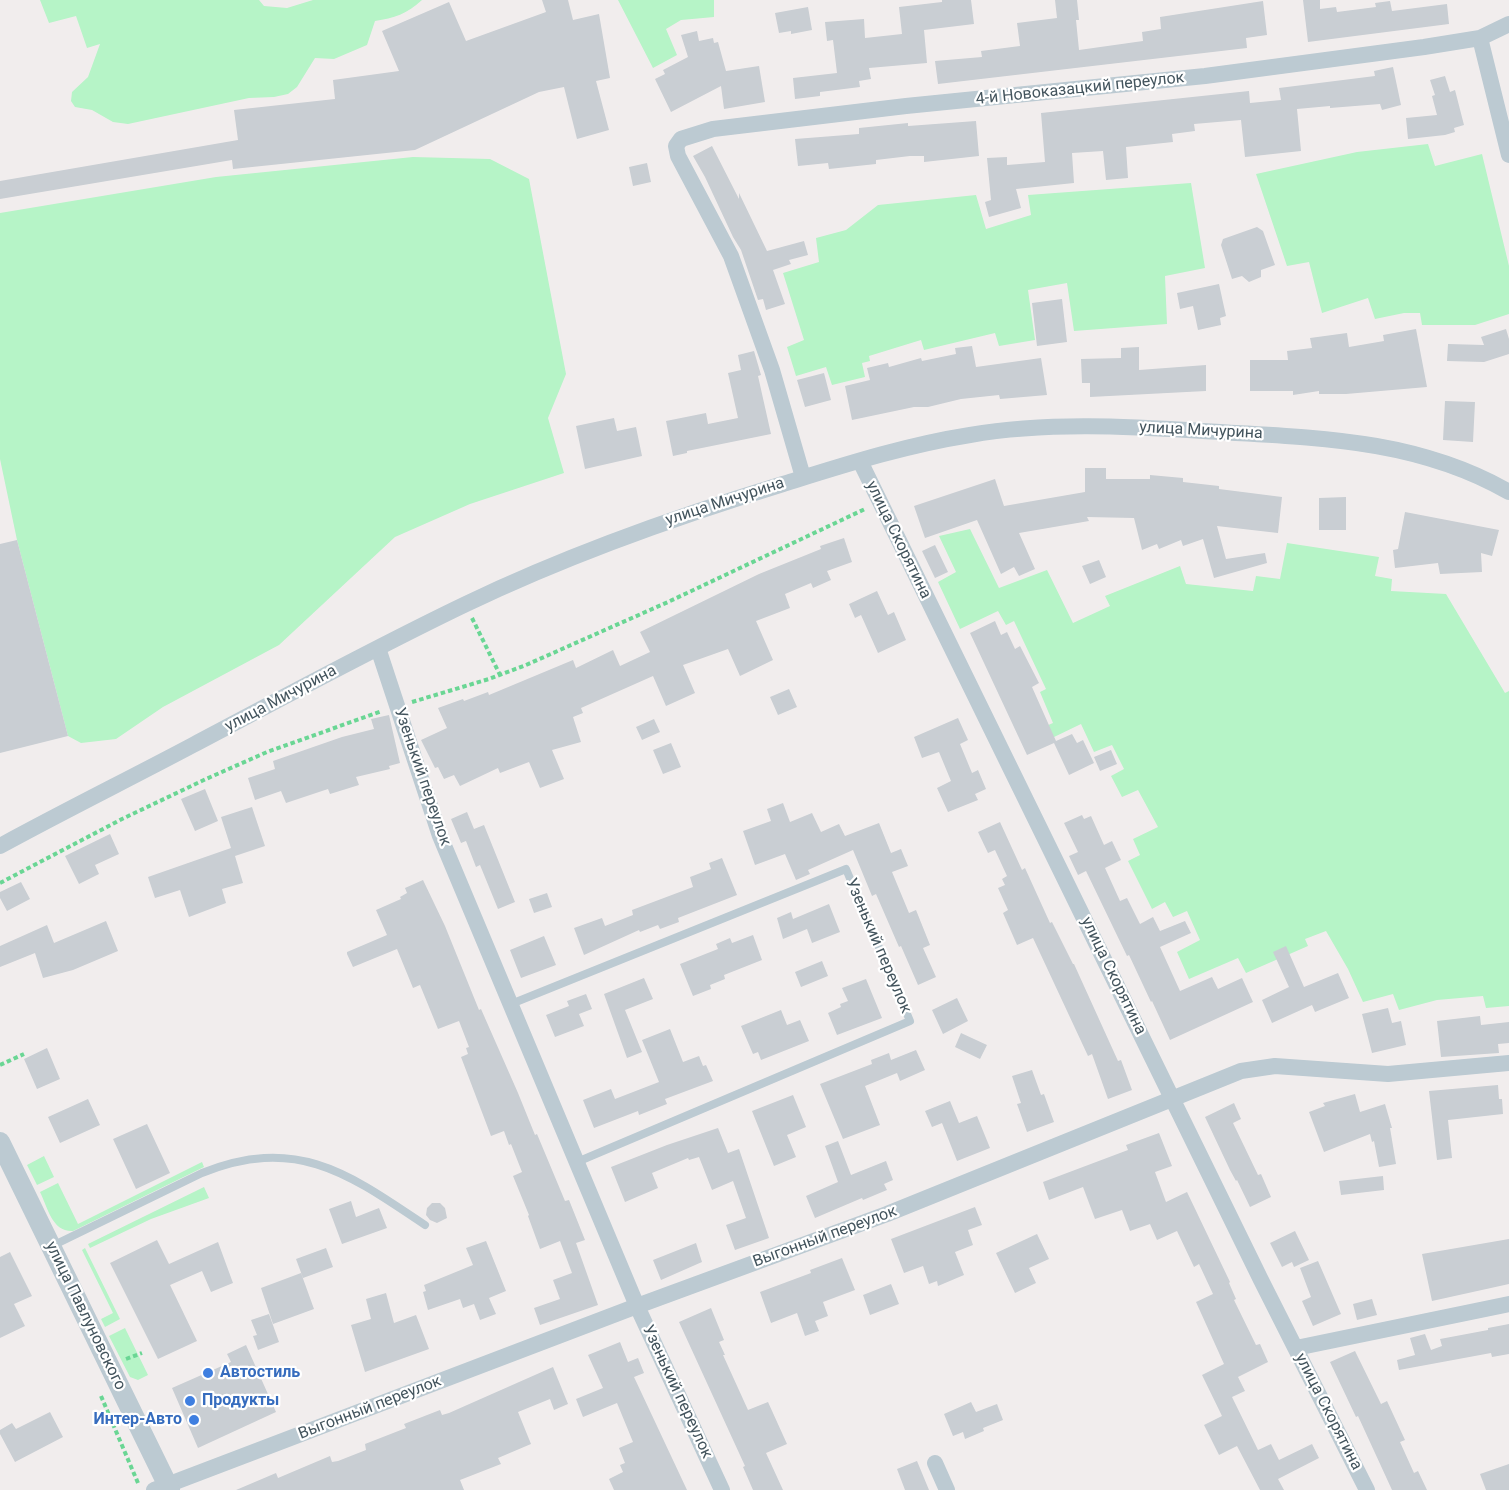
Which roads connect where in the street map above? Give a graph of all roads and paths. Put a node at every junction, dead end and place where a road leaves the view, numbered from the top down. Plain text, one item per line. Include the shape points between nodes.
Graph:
1 (1509, 24) edge
2 (1480, 38) junction
3 (1509, 155) edge
4 (860, 461) junction
5 (804, 477) junction
6 (1509, 492) edge
7 (879, 503) junction
8 (465, 604) junction
9 (378, 648) junction
10 (500, 675) junction
11 (397, 706) junction
12 (0, 846) edge
13 (0, 883) edge
14 (511, 1004) junction
15 (24, 1054) dead end
16 (1509, 1063) edge
17 (0, 1065) edge
18 (1173, 1098) junction
19 (0, 1142) edge
20 (577, 1162) junction
21 (425, 1225) dead end
22 (51, 1246) junction
23 (1509, 1304) edge
24 (638, 1306) junction
25 (1296, 1348) junction
26 (935, 1463) dead end
27 (163, 1488) edge
28 (722, 1490) edge
29 (947, 1490) edge
30 (1367, 1490) edge

1 - 2 street, 4-й Новоказацкий переулок
2 - 3 street
2 - 5 street, 4-й Новоказацкий переулок via 1205,76 713,129 681,139 676,146 678,156 731,256 772,370
4 - 5 street, улица Мичурина
4 - 6 street, улица Мичурина via 971,434 1029,427 1318,437 1414,454
4 - 7 street, улица Скорятина
5 - 8 street, улица Мичурина via 589,550
7 - 10 path via 655,608
7 - 18 street, улица Скорятина
8 - 9 street, улица Мичурина
8 - 10 path
9 - 11 street, Узенький переулок
9 - 12 street, улица Мичурина
10 - 11 path
11 - 13 path via 285,745 206,779
11 - 14 street, Узенький переулок via 440,837
14 - 20 street, Узенький переулок
14 - 20 lane, Узенький переулок via 846,869 910,1021
15 - 17 path
16 - 18 street, Выгонный переулок via 1388,1074 1297,1066 1259,1067
18 - 24 street, Выгонный переулок via 887,1214
18 - 25 street, улица Скорятина
19 - 22 street, улица Павлуновского
20 - 24 street, Узенький переулок
21 - 22 lane via 341,1172 307,1161 272,1158 213,1168
22 - 27 street, улица Павлуновского
23 - 25 street
24 - 27 street, Выгонный переулок
24 - 28 street, Узенький переулок
25 - 30 street, улица Скорятина
26 - 29 street

